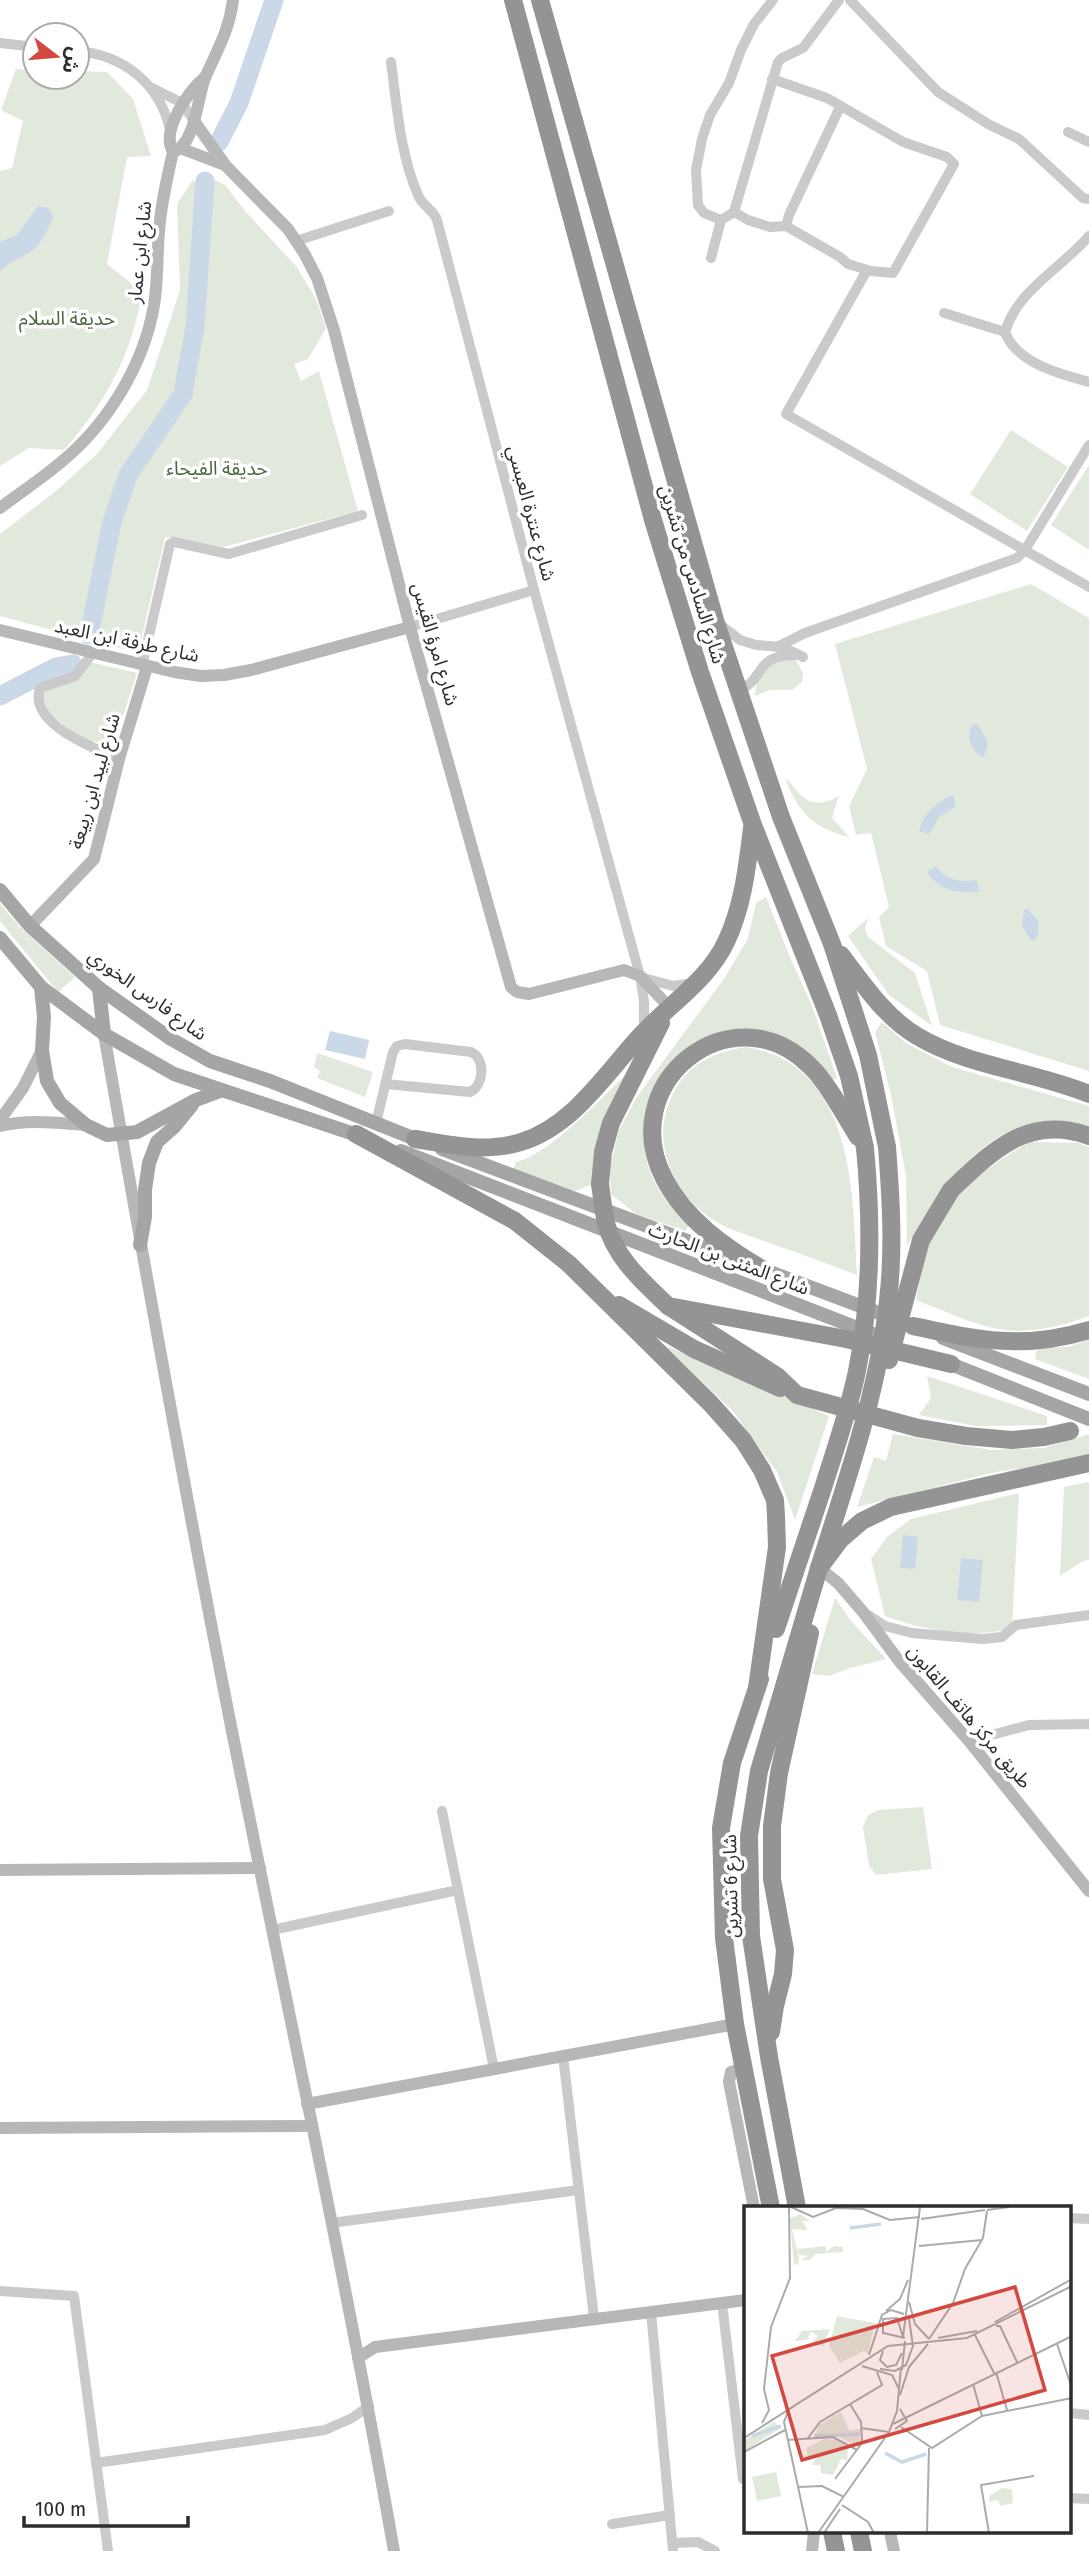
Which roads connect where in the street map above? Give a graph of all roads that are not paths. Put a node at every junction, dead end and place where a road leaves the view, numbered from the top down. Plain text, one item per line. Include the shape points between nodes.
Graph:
1 (233, 0) edge
2 (540, 0) edge
3 (773, 0) edge
4 (838, 0) edge
5 (850, 0) edge
6 (512, 2) edge
7 (0, 43) edge
8 (21, 45) edge
9 (91, 52) edge
10 (391, 62) dead end
11 (205, 77) junction
12 (772, 79) junction
13 (151, 88) junction
14 (182, 103) junction
15 (840, 107) junction
16 (194, 121) junction
17 (1068, 132) dead end
18 (170, 135) junction
19 (1089, 142) edge
20 (177, 150) junction
21 (226, 166) junction
22 (1089, 199) edge
23 (389, 211) dead end
24 (734, 212) junction
25 (721, 220) junction
26 (786, 226) junction
27 (1089, 236) edge
28 (296, 241) junction
29 (711, 258) dead end
30 (867, 270) junction
31 (944, 313) dead end
32 (1006, 332) junction
33 (1089, 382) edge
34 (1089, 444) edge
35 (0, 508) edge
36 (362, 515) dead end
37 (1025, 550) junction
38 (1089, 587) edge
39 (534, 590) junction
40 (715, 620) junction
41 (410, 627) junction
42 (0, 630) edge
43 (777, 647) junction
44 (92, 653) junction
45 (144, 666) junction
46 (739, 691) junction
47 (119, 759) junction
48 (752, 825) junction
49 (0, 890) edge
50 (30, 926) junction
51 (0, 938) edge
52 (832, 944) junction
53 (640, 976) junction
54 (696, 982) junction
55 (41, 988) junction
56 (99, 988) junction
57 (670, 1008) junction
58 (644, 1031) junction
59 (104, 1034) junction
60 (42, 1050) junction
61 (385, 1084) junction
62 (220, 1091) junction
63 (1089, 1094) edge
64 (196, 1100) junction
65 (0, 1120) edge
66 (376, 1123) junction
67 (86, 1125) junction
68 (0, 1126) edge
69 (356, 1133) junction
70 (122, 1135) junction
71 (1089, 1136) edge
72 (415, 1139) junction
73 (865, 1148) junction
74 (140, 1245) junction
75 (762, 1269) junction
76 (606, 1298) junction
77 (668, 1306) junction
78 (913, 1326) junction
79 (1089, 1330) edge
80 (951, 1364) junction
81 (1089, 1394) edge
82 (797, 1395) junction
83 (1089, 1419) edge
84 (1070, 1430) dead end
85 (851, 1461) junction
86 (1089, 1463) edge
87 (817, 1576) junction
88 (863, 1612) junction
89 (1089, 1615) edge
90 (776, 1629) joint
91 (757, 1688) junction
92 (1089, 1724) edge
93 (969, 1741) junction
94 (442, 1811) dead end
95 (260, 1868) junction
96 (0, 1870) edge
97 (458, 1890) junction
98 (1089, 1891) edge
99 (272, 1930) junction
100 (734, 2024) junction
101 (563, 2056) junction
102 (769, 2057) junction
103 (744, 2068) junction
104 (494, 2069) junction
105 (307, 2104) junction
106 (311, 2126) junction
107 (0, 2128) edge
108 (579, 2190) junction
109 (754, 2206) edge
110 (771, 2206) edge
111 (797, 2206) edge
112 (331, 2223) junction
113 (0, 2291) edge
114 (744, 2300) edge
115 (722, 2303) junction
116 (651, 2312) junction
117 (594, 2318) junction
118 (358, 2358) junction
119 (369, 2406) junction
120 (96, 2463) junction
121 (743, 2479) dead end
122 (670, 2515) junction
123 (612, 2524) dead end
124 (673, 2547) edge
125 (108, 2551) edge
126 (394, 2551) edge
127 (715, 2551) edge

1 - 11 street, شارع ابن عمار via 225,37
2 - 40 highway, شارع السادس من تشرين
3 - 25 street via 754,24 702,139 696,170 698,205
4 - 12 street via 803,48 778,62
5 - 22 street via 938,92 1019,139
6 - 48 highway, شارع السادس من تشرين via 653,520
7 - 8 street
9 - 13 street via 126,65
10 - 39 street, شارع عنترة العبسي via 401,135 418,197 437,220
11 - 14 street, شارع ابن عمار
11 - 16 street, شارع ابن عمار
12 - 15 street
12 - 24 street
13 - 14 street
13 - 18 street via 164,110
14 - 16 street
14 - 18 street, شارع ابن عمار
15 - 26 street
15 - 30 street via 954,164 893,273
16 - 20 street, شارع ابن عمار
16 - 21 street
17 - 19 street
18 - 20 street, شارع ابن عمار via 170,146
20 - 21 street via 204,155
20 - 35 street, شارع ابن عمار via 159,226 152,314 135,364 108,410 76,449
21 - 28 street, شارع امرؤ القيس
23 - 28 street
24 - 25 street
24 - 26 street via 770,227
25 - 29 street
26 - 30 street via 848,264
27 - 32 street via 1036,288
28 - 41 street, شارع امرؤ القيس via 317,278 334,330
30 - 37 street via 786,414
31 - 32 street
32 - 33 street via 1019,353 1033,362
34 - 37 street
36 - 45 street via 229,554 170,544
37 - 38 street
37 - 43 street via 1010,562 805,633
39 - 41 street
39 - 53 street, شارع عنترة العبسي
40 - 43 street via 740,640
40 - 46 highway, شارع السادس من تشرين
41 - 45 street, شارع طرفة ابن العبد via 224,675 201,676
41 - 53 street, شارع امرؤ القيس via 511,987 530,994 619,970
42 - 44 street, شارع طرفة ابن العبد
43 - 46 street via 801,656 767,660 749,686
44 - 45 street, شارع طرفة ابن العبد
44 - 47 street via 75,676 40,688 39,705 51,722 74,739
45 - 47 street, شارع لبيد ابن ربيعة
46 - 52 highway, شارع السادس من تشرين via 781,817
47 - 50 street, شارع لبيد ابن ربيعة via 94,859
48 - 54 highway via 735,920 724,946
48 - 73 highway, شارع السادس من تشرين via 849,1076
49 - 50 main road, شارع فارس الخوري
50 - 56 main road, شارع فارس الخوري
51 - 55 main road
52 - 63 highway via 884,1010 916,1036 948,1051
52 - 85 highway, شارع السادس من تشرين, bridge via 868,1055 887,1147 892,1203 888,1303 874,1380
53 - 54 street via 673,986
53 - 57 street
53 - 58 street, شارع عنترة العبسي
54 - 57 highway
55 - 59 main road
55 - 60 main road
56 - 59 main road
56 - 66 main road, شارع فارس الخوري via 210,1061
57 - 58 highway
57 - 77 highway, bridge via 611,1123 600,1184 606,1224 617,1250
58 - 72 highway via 572,1111 530,1139 484,1148
59 - 62 main road via 174,1074
59 - 70 street
60 - 65 street
60 - 67 main road via 47,1081 60,1103
61 - 61 street via 470,1092 480,1082 481,1061 471,1052 401,1044 393,1052
61 - 66 street
62 - 64 main road
62 - 69 main road
64 - 70 main road via 137,1132
64 - 74 main road via 157,1142 149,1163
66 - 72 main road, شارع فارس الخوري
67 - 68 street via 15,1122
67 - 70 main road via 107,1135
69 - 76 highway via 515,1221
69 - 80 main road, شارع المثنى بن الحارث
70 - 74 street
71 - 85 highway, bridge via 1058,1129 1033,1130 986,1156 951,1190 921,1240 884,1384
72 - 75 main road, شارع فارس الخوري
73 - 75 highway via 811,1066 793,1052 750,1037 713,1042 682,1060 662,1088 652,1116 653,1151 664,1180 710,1234
73 - 90 highway, شارع السادس من تشرين, bridge via 870,1251 857,1371
74 - 95 street
75 - 78 main road, شارع فارس الخوري
76 - 82 highway via 694,1349
76 - 91 highway via 743,1440 775,1500 778,1547
77 - 80 highway
77 - 82 highway
78 - 79 highway via 962,1337 1027,1342
78 - 81 main road, شارع فارس الخوري
80 - 83 main road, شارع المثنى بن الحارث
82 - 84 highway via 918,1428 966,1436 1012,1440
85 - 87 highway, bridge
86 - 87 highway via 891,1507 862,1521 839,1540
87 - 88 street, طريق مركز هاتف القابون via 838,1583
87 - 102 highway via 772,1826 772,1880 785,1950
87 - 102 highway, شارع 6 تشرين via 759,1771 749,1836 751,1936
88 - 89 street via 885,1626 912,1633 982,1639 1002,1637 1016,1625
88 - 93 street, طريق مركز هاتف القابون
90 - 91 highway, شارع 6 تشرين
91 - 100 highway, شارع 6 تشرين via 732,1763 721,1828 724,1938
92 - 93 street via 1029,1725
93 - 98 street, طريق مركز هاتف القابون
94 - 97 street
95 - 96 street
95 - 99 street
97 - 99 street
97 - 104 street
99 - 105 street
100 - 101 street
100 - 103 highway, شارع 6 تشرين
101 - 104 street
101 - 108 street
102 - 111 highway, شارع 6 تشرين
103 - 109 street via 732,2072 729,2082
103 - 110 highway, شارع 6 تشرين
104 - 105 street
105 - 106 street
106 - 107 street
106 - 112 street
108 - 112 street
108 - 117 street
112 - 118 street
113 - 120 street via 74,2297
114 - 115 street
115 - 116 street
115 - 121 street
116 - 117 street
116 - 122 street
117 - 118 street via 375,2347
118 - 119 street
119 - 120 street via 325,2430
119 - 126 street
120 - 125 street
122 - 123 street
122 - 124 street
124 - 127 street via 698,2542

